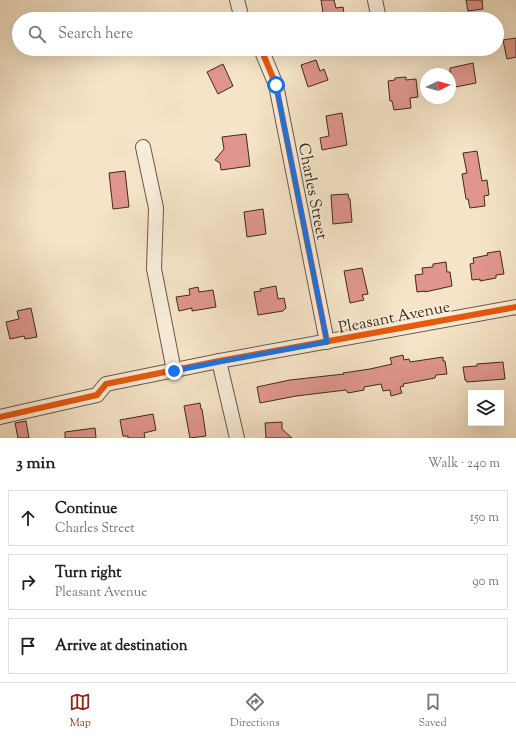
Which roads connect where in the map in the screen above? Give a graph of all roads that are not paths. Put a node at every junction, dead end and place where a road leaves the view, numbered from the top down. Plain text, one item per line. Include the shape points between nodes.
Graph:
1 (237, 0) edge
2 (375, 0) edge
3 (240, 12) edge
4 (378, 12) edge
5 (264, 56) edge
6 (143, 147) dead end
7 (516, 307) edge
8 (327, 342) junction
9 (219, 362) junction
10 (174, 371) junction
11 (0, 417) edge
12 (237, 438) edge

1 - 3 street
2 - 4 street
5 - 8 street, Charles Street via 276,85
6 - 10 street via 156,208 154,269
7 - 8 street, Pleasant Avenue
8 - 9 street, Pleasant Avenue
9 - 10 street, Pleasant Avenue
9 - 12 street
10 - 11 street, Pleasant Avenue via 106,384 97,395

